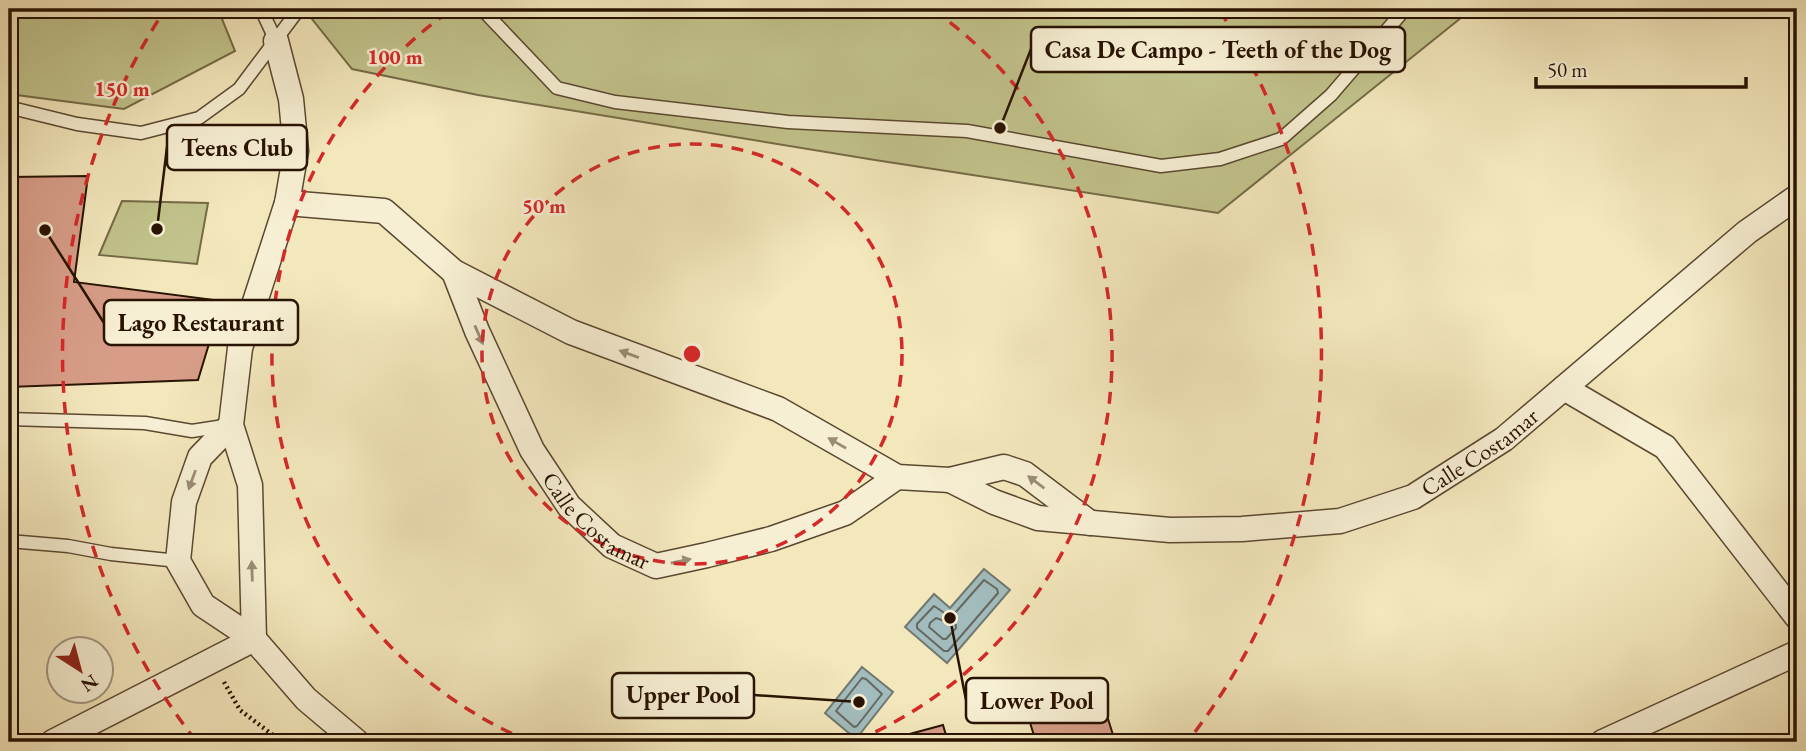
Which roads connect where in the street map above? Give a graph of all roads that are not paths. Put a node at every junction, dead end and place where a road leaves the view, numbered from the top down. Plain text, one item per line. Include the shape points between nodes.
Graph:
1 (261, 9) edge
2 (299, 9) edge
3 (482, 9) edge
4 (1405, 9) edge
5 (276, 41) junction
6 (9, 109) edge
7 (1797, 197) edge
8 (287, 203) junction
9 (454, 272) junction
10 (1564, 388) junction
11 (9, 419) edge
12 (231, 425) junction
13 (897, 477) junction
14 (950, 480) junction
15 (1091, 523) junction
16 (9, 541) edge
17 (178, 561) junction
18 (1797, 618) edge
19 (254, 639) junction
20 (1797, 653) edge
21 (347, 740) edge
22 (53, 742) edge
23 (1603, 742) edge

1 - 5 lane
2 - 5 lane
3 - 4 lane via 557,88 615,102 788,122 967,131 1161,166 1220,159 1281,139 1331,95
5 - 6 lane via 239,89 199,118 141,133
5 - 8 street via 291,99 296,151
7 - 10 street, Calle Costamar via 1747,232
8 - 9 street, Calle Costamar via 384,211
8 - 12 street via 240,348
13 -> 9 street, Calle Costamar via 778,410 571,332
9 -> 13 street, Calle Costamar via 532,450 569,506 612,546 656,566 771,540 845,513
10 - 15 street, Calle Costamar via 1504,439 1413,497 1339,521 1170,530
10 - 18 street via 1665,447
11 - 12 lane via 145,423 192,431
12 -> 17 street via 200,457 184,502
19 -> 12 street via 250,485
13 - 14 street, Calle Costamar
14 - 15 street, Calle Costamar via 1038,518
15 -> 14 street, Calle Costamar via 1025,474 1004,467
16 - 17 lane
17 - 19 street via 203,604
19 - 21 street
19 - 22 street
20 - 23 street

